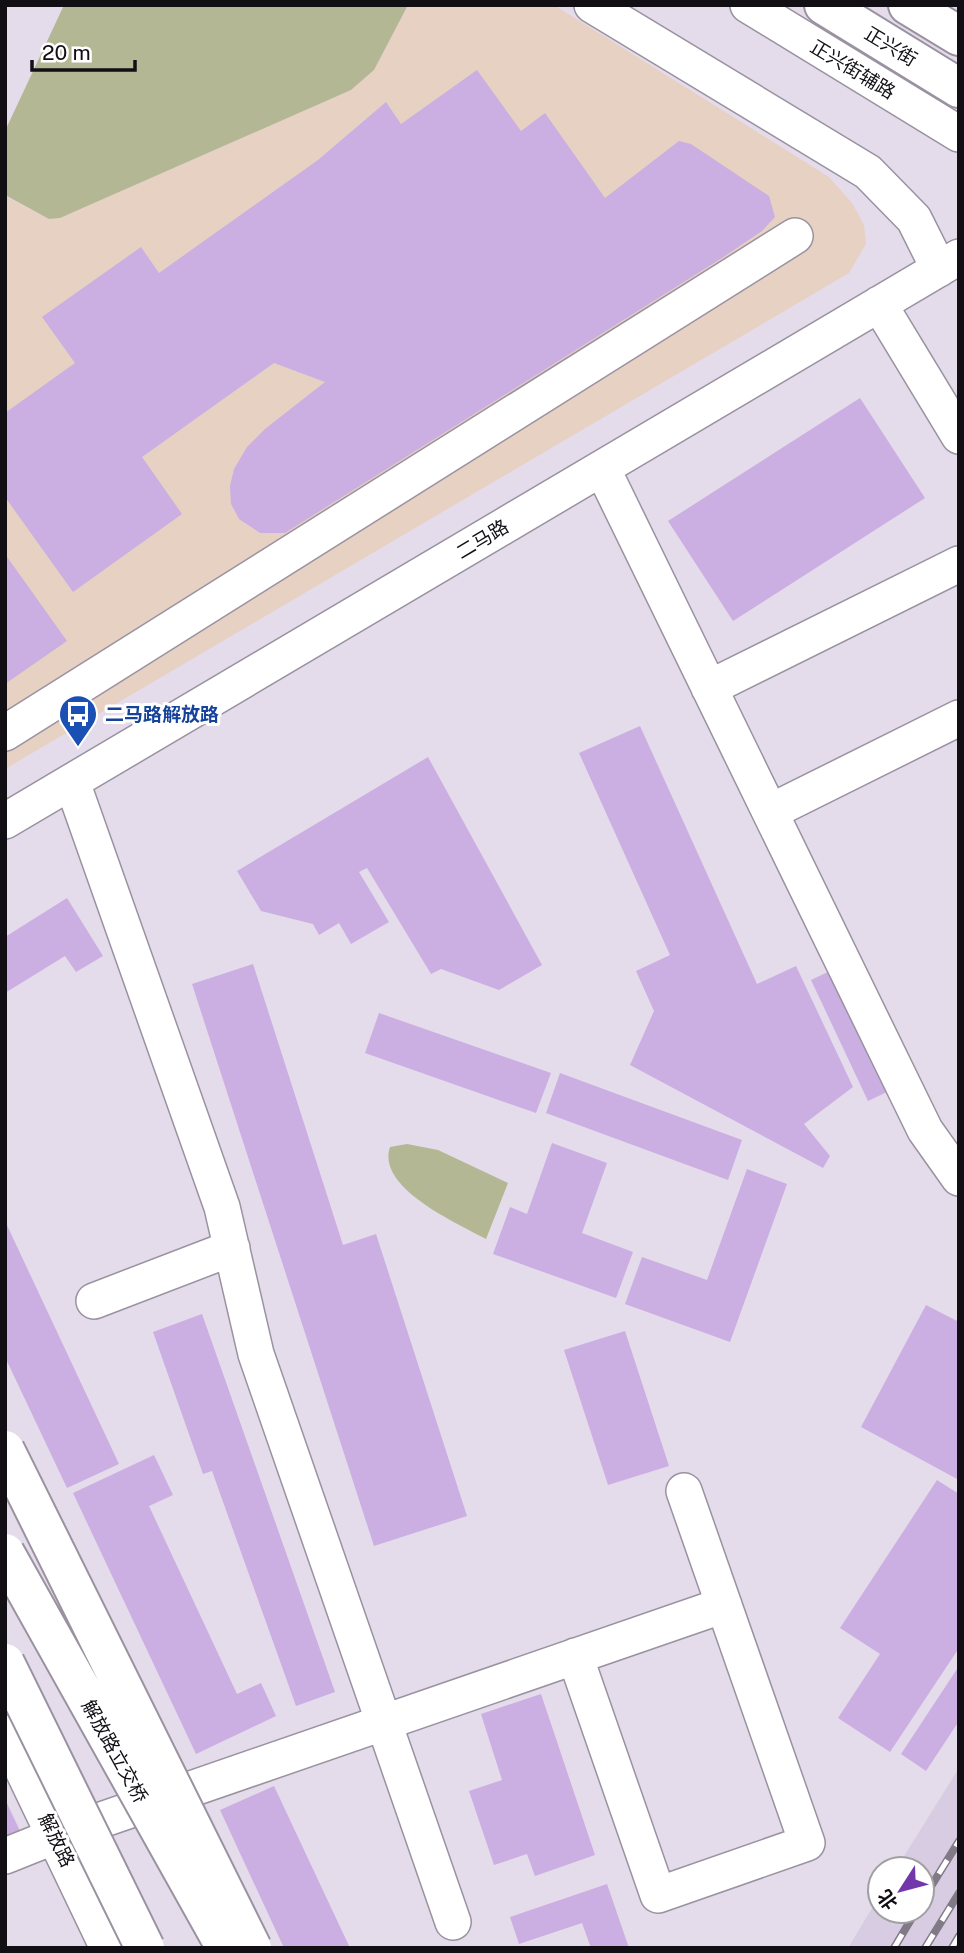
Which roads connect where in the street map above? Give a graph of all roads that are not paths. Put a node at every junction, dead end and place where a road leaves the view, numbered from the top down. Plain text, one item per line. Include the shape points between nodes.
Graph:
1 (592, 5) edge
2 (748, 5) edge
3 (824, 5) edge
4 (908, 5) edge
5 (959, 36) edge
6 (959, 88) edge
7 (959, 134) edge
8 (795, 236) dead end
9 (949, 263) edge
10 (879, 304) junction
11 (959, 436) edge
12 (602, 468) junction
13 (959, 564) edge
14 (709, 688) junction
15 (959, 718) edge
16 (5, 733) edge
17 (72, 782) junction
18 (770, 812) junction
19 (5, 821) edge
20 (959, 1178) edge
21 (232, 1248) junction
22 (94, 1301) dead end
23 (5, 1450) edge
24 (684, 1491) dead end
25 (5, 1553) edge
26 (724, 1605) junction
27 (575, 1656) junction
28 (5, 1663) edge
29 (384, 1722) junction
30 (5, 1732) edge
31 (55, 1836) junction
32 (5, 1856) edge
33 (453, 1922) dead end
34 (108, 1948) edge
35 (145, 1948) edge
36 (226, 1948) edge
37 (252, 1948) edge

1 - 9 street via 867,172
2 - 7 street, 正兴街辅路
3 - 6 main road, 正兴街
4 - 5 main road
8 - 16 street
9 - 10 street, 二马路
10 - 11 street
10 - 12 street, 二马路
12 - 14 street
12 - 17 street, 二马路
13 - 14 street
14 - 18 street
15 - 18 street
17 - 19 street, 二马路
17 - 21 street via 222,1207
18 - 20 street via 925,1130
21 - 22 street
21 - 29 street via 256,1354
23 - 37 main road, bridge
24 - 26 street
25 - 36 main road, 解放路立交桥, bridge
26 - 27 street
26 - 27 street via 807,1843 658,1895
27 - 29 street
28 - 35 main road, bridge
29 - 31 street
29 - 33 street
30 - 31 street, 解放路
31 - 32 street
31 - 34 street, 解放路

